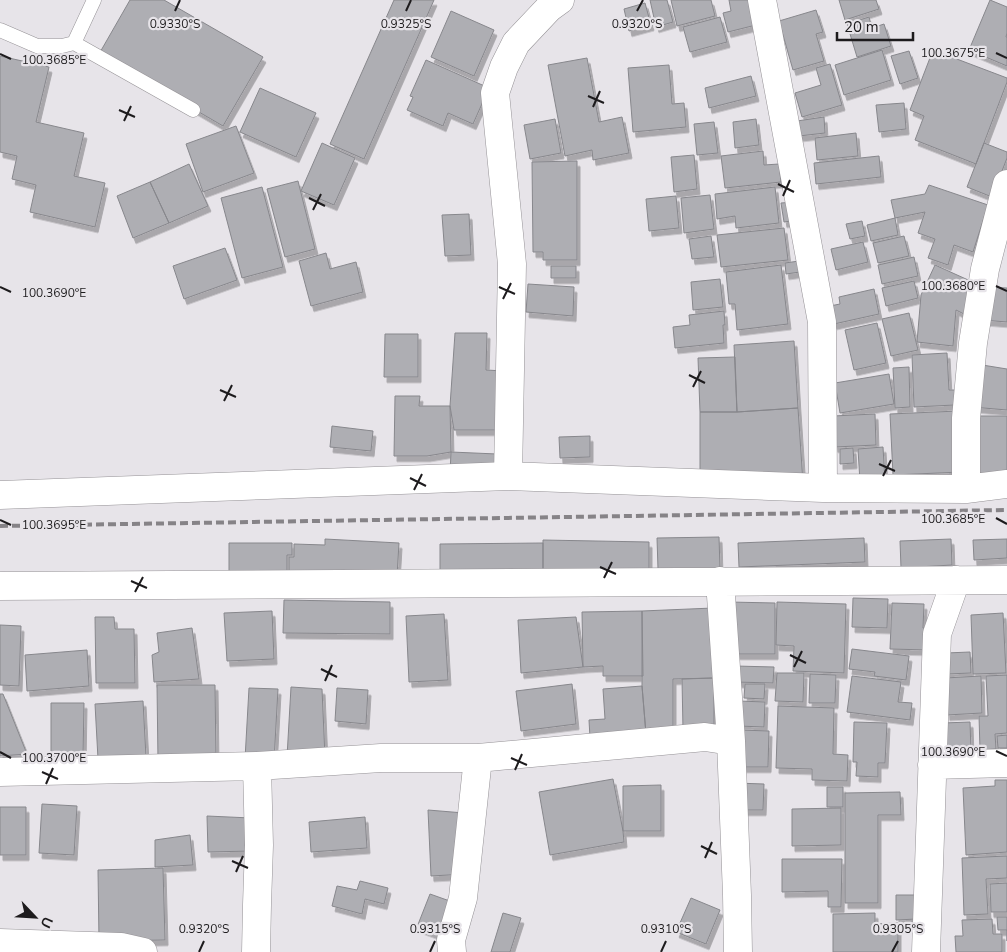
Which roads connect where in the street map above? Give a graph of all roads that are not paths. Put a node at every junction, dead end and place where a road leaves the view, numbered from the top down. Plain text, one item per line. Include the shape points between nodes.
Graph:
1 (94, 0) edge
2 (560, 0) edge
3 (762, 0) edge
4 (0, 30) edge
5 (74, 43) junction
6 (193, 110) dead end
7 (1007, 184) edge
8 (508, 476) junction
9 (1007, 484) edge
10 (823, 488) junction
11 (966, 489) junction
12 (0, 495) edge
13 (956, 580) junction
14 (1007, 580) edge
15 (720, 581) junction
16 (0, 586) edge
17 (731, 741) junction
18 (478, 758) junction
19 (1007, 763) edge
20 (932, 765) junction
21 (257, 766) junction
22 (0, 772) edge
23 (0, 942) edge
24 (143, 952) edge
25 (256, 952) edge
26 (452, 952) edge
27 (738, 952) edge
28 (926, 952) edge

1 - 5 lane
2 - 8 street via 516,43 495,93 512,264
3 - 10 street via 822,322
4 - 5 lane via 37,46
5 - 6 lane
7 - 11 street via 985,269 973,343 966,418
8 - 10 street
8 - 12 street
9 - 11 street
10 - 11 street
13 - 14 street
13 - 15 street
13 - 20 street via 937,634
15 - 16 street
15 - 17 street
17 - 18 street via 705,737
17 - 27 street
18 - 21 street via 381,758
18 - 26 street via 463,898 451,940
19 - 20 street
20 - 28 street
21 - 22 street
21 - 25 street
23 - 24 street via 121,947

